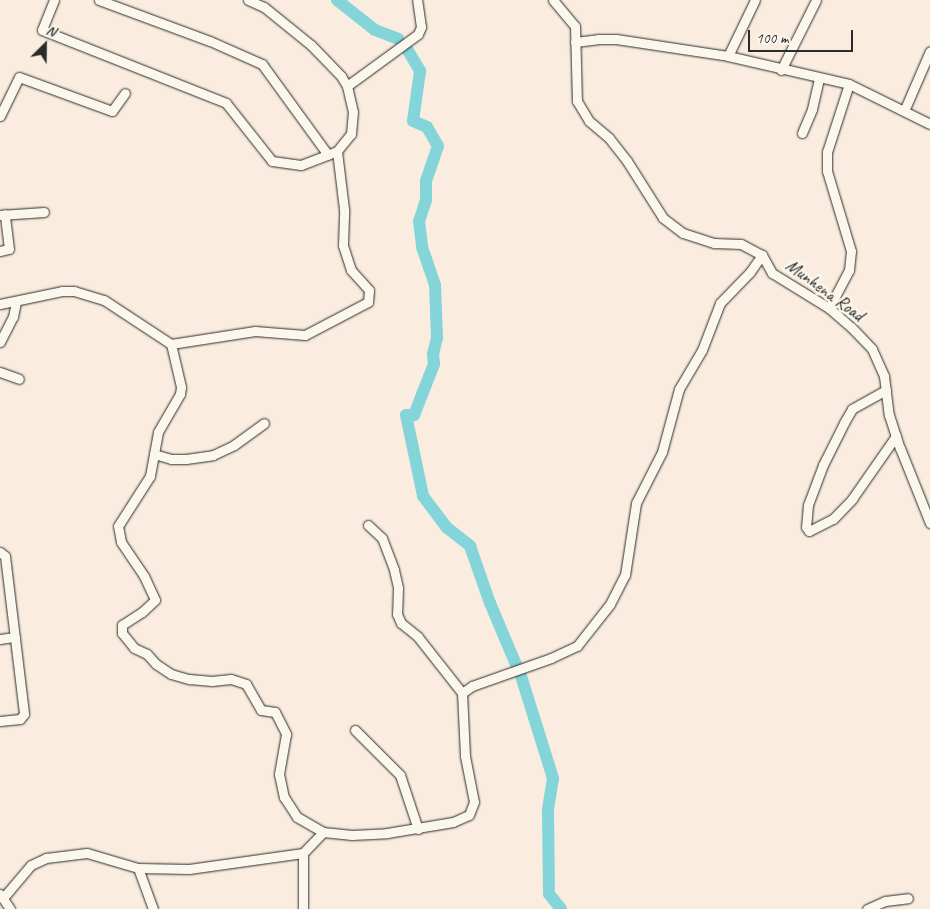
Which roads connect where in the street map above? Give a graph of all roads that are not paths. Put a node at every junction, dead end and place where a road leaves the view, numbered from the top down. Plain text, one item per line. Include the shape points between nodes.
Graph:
1 (54, 0) edge
2 (100, 0) edge
3 (248, 0) edge
4 (417, 0) edge
5 (553, 0) edge
6 (755, 0) edge
7 (816, 0) edge
8 (575, 42) junction
9 (930, 50) edge
10 (728, 56) junction
11 (781, 70) junction
12 (819, 78) junction
13 (849, 84) junction
14 (347, 86) junction
15 (125, 93) dead end
16 (904, 111) junction
17 (0, 116) edge
18 (930, 124) edge
19 (802, 134) dead end
20 (337, 151) junction
21 (328, 155) junction
22 (44, 212) dead end
23 (3, 214) edge
24 (0, 251) edge
25 (762, 255) junction
26 (16, 302) junction
27 (0, 304) edge
28 (829, 308) junction
29 (0, 342) edge
30 (170, 344) junction
31 (0, 372) edge
32 (19, 379) dead end
33 (886, 390) junction
34 (264, 423) dead end
35 (896, 436) junction
36 (154, 454) junction
37 (930, 523) edge
38 (368, 525) dead end
39 (0, 552) edge
40 (15, 637) junction
41 (0, 639) edge
42 (462, 693) junction
43 (0, 721) edge
44 (356, 730) dead end
45 (418, 829) junction
46 (323, 832) junction
47 (303, 853) junction
48 (138, 868) junction
49 (2, 896) edge
50 (908, 898) dead end
51 (10, 909) edge
52 (153, 909) edge
53 (303, 909) edge
54 (867, 909) edge

1 - 21 street via 42,30 226,103 272,162 301,164
2 - 21 street via 262,64
3 - 14 street via 264,7 310,45
4 - 14 street via 421,28 418,34
5 - 8 street, Munhena Road via 575,26
6 - 10 street
7 - 11 street
8 - 10 street via 598,38
8 - 25 street, Munhena Road via 577,101 589,121 627,160 663,218 683,233 714,243 742,244
9 - 16 street
10 - 11 street
11 - 12 street
12 - 13 street
12 - 19 street
13 - 16 street
13 - 28 street via 827,152 827,170 851,251 849,270
14 - 20 street via 353,112 351,134
15 - 17 street via 112,111 19,77
16 - 18 street
20 - 21 street
20 - 30 street via 344,209 343,245 352,270 369,290 368,302 305,335 255,331
22 - 23 street
23 - 24 street via 9,249
25 - 28 street, Munhena Road via 772,273
25 - 42 street via 720,303 702,350 679,389 662,452 636,503 625,575 610,604 577,646 537,664 472,686
26 - 27 street
26 - 29 street via 13,317
26 - 30 street via 74,291 104,300
28 - 33 street, Munhena Road via 872,349 884,376
30 - 36 street via 180,394 158,432
31 - 32 street
33 - 35 street, Munhena Road
33 - 35 street via 852,409 844,423 808,505 806,527 809,531 833,519 852,499
34 - 36 street via 214,455 186,460
35 - 37 street, Munhena Road
36 - 46 street via 150,476 118,526 122,542 155,600 122,625 122,632 134,648 148,654 171,674 212,681 231,679 246,684 261,710 275,712 286,734 280,774 284,797 297,818
38 - 42 street via 382,538 394,570 398,588 397,614 402,623 418,637
39 - 40 street via 5,556
40 - 41 street
40 - 43 street via 24,714 20,719
42 - 45 street via 465,756 474,802 469,815 454,822
44 - 45 street via 400,776
45 - 46 street via 352,835
46 - 47 street
47 - 48 street via 189,869
47 - 53 street
48 - 49 street via 87,853 46,858 31,865
48 - 52 street
49 - 51 street
50 - 54 street via 885,901

